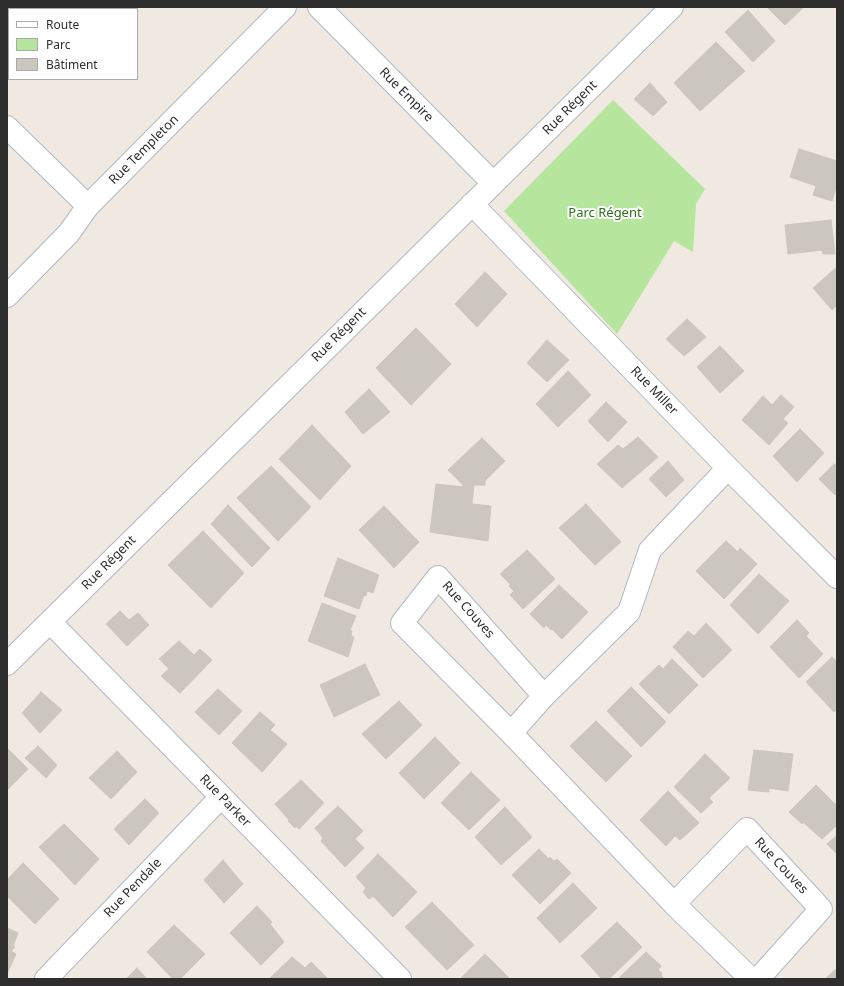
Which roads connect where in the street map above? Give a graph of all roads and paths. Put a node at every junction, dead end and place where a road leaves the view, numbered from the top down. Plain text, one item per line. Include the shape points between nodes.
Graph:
1 (285, 7) edge
2 (319, 7) edge
3 (672, 7) edge
4 (7, 126) edge
5 (493, 183) junction
6 (472, 204) junction
7 (88, 206) junction
8 (7, 296) edge
9 (728, 468) junction
10 (837, 577) edge
11 (50, 622) junction
12 (7, 664) edge
13 (544, 696) junction
14 (511, 733) junction
15 (221, 797) junction
16 (674, 904) junction
17 (46, 979) edge
18 (400, 979) edge
19 (750, 979) edge
20 (758, 979) edge

1 - 7 street, Rue Templeton
2 - 5 street, Rue Empire
3 - 5 street, Rue Régent
4 - 7 street
5 - 6 street, Rue Régent
6 - 9 street, Rue Miller
6 - 11 street, Rue Régent
7 - 8 street, Rue Templeton via 69,233
9 - 10 street, Rue Miller
9 - 13 street via 650,550 629,612
11 - 12 street, Rue Régent
11 - 15 street, Rue Parker
13 - 14 street
13 - 14 street, Rue Couves via 438,577 402,623
14 - 16 street, Rue Couves
15 - 17 street, Rue Pendale
15 - 18 street, Rue Parker
16 - 19 street, Rue Couves
16 - 20 street, Rue Couves via 747,830 821,909

